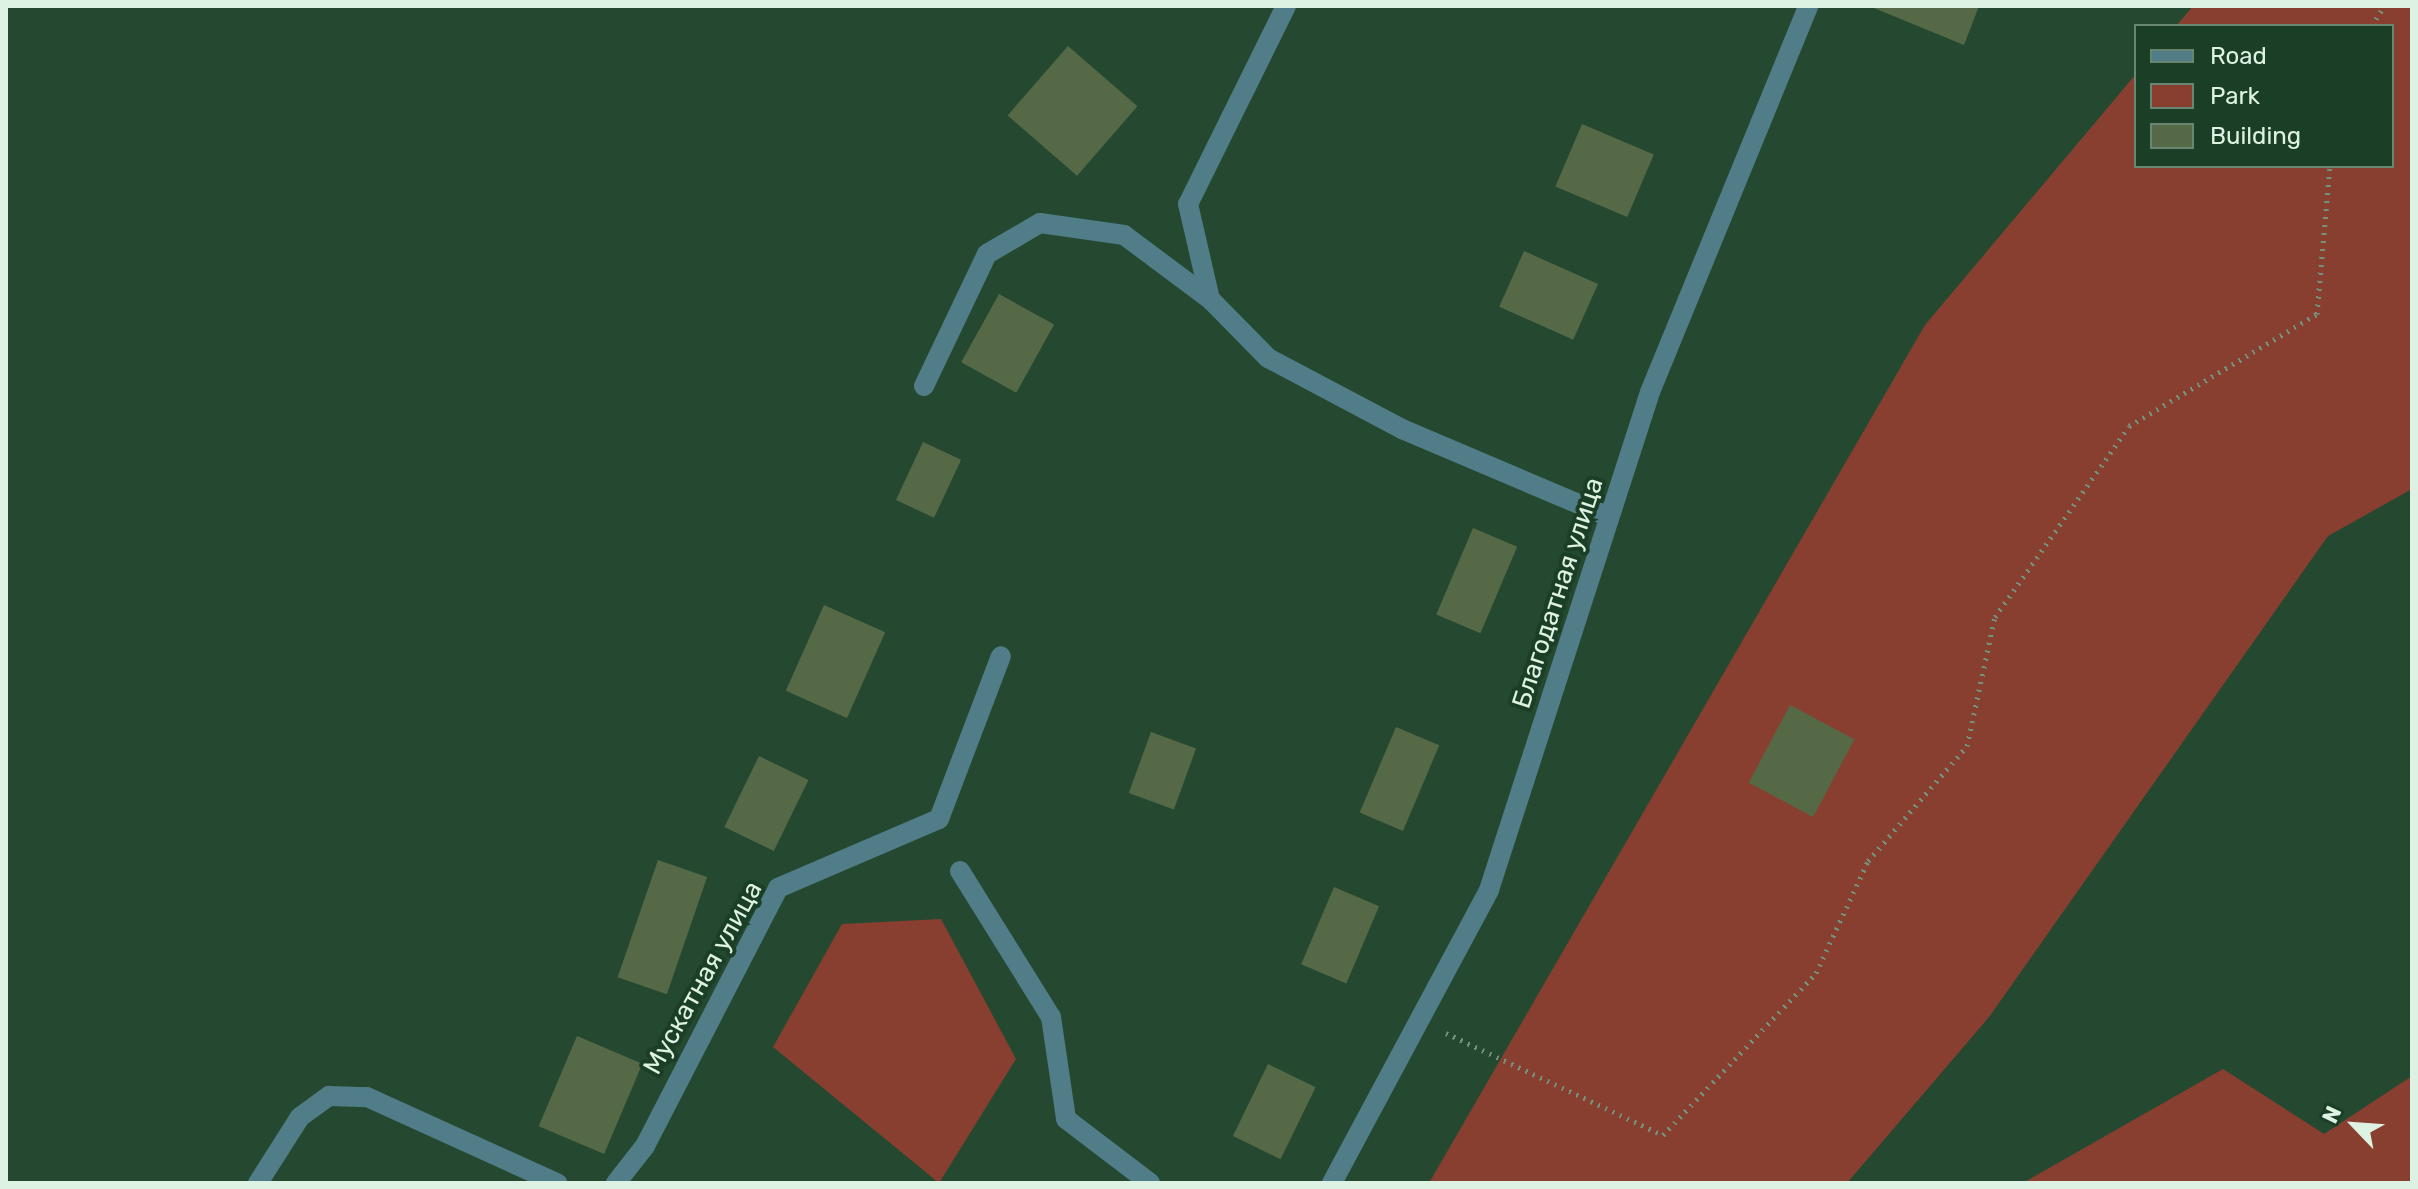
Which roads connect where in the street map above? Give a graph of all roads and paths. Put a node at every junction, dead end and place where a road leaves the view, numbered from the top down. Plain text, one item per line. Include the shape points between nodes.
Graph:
1 (1286, 6) edge
2 (1808, 6) edge
3 (2384, 6) edge
4 (2373, 24) edge
5 (2330, 168) edge
6 (1210, 299) junction
7 (924, 386) dead end
8 (1609, 517) junction
9 (1001, 656) dead end
10 (960, 871) dead end
11 (1423, 1022) junction
12 (258, 1183) edge
13 (557, 1183) edge
14 (616, 1183) edge
15 (1150, 1183) edge
16 (1332, 1183) edge

1 - 6 street via 1188,204
2 - 8 street, Благодатная улица via 1650,392
3 - 4 path
5 - 11 path via 2317,314 2129,426 1995,617 1967,746 1868,861 1816,973 1663,1135
6 - 7 street via 1124,235 1040,223 987,254
6 - 8 street via 1268,358 1402,429
8 - 11 street, Благодатная улица via 1489,890
9 - 14 street, Мускатная улица via 939,819 778,888 645,1146
10 - 15 street via 1051,1017 1066,1119
11 - 16 street, Благодатная улица
12 - 13 street via 300,1117 329,1096 367,1097

